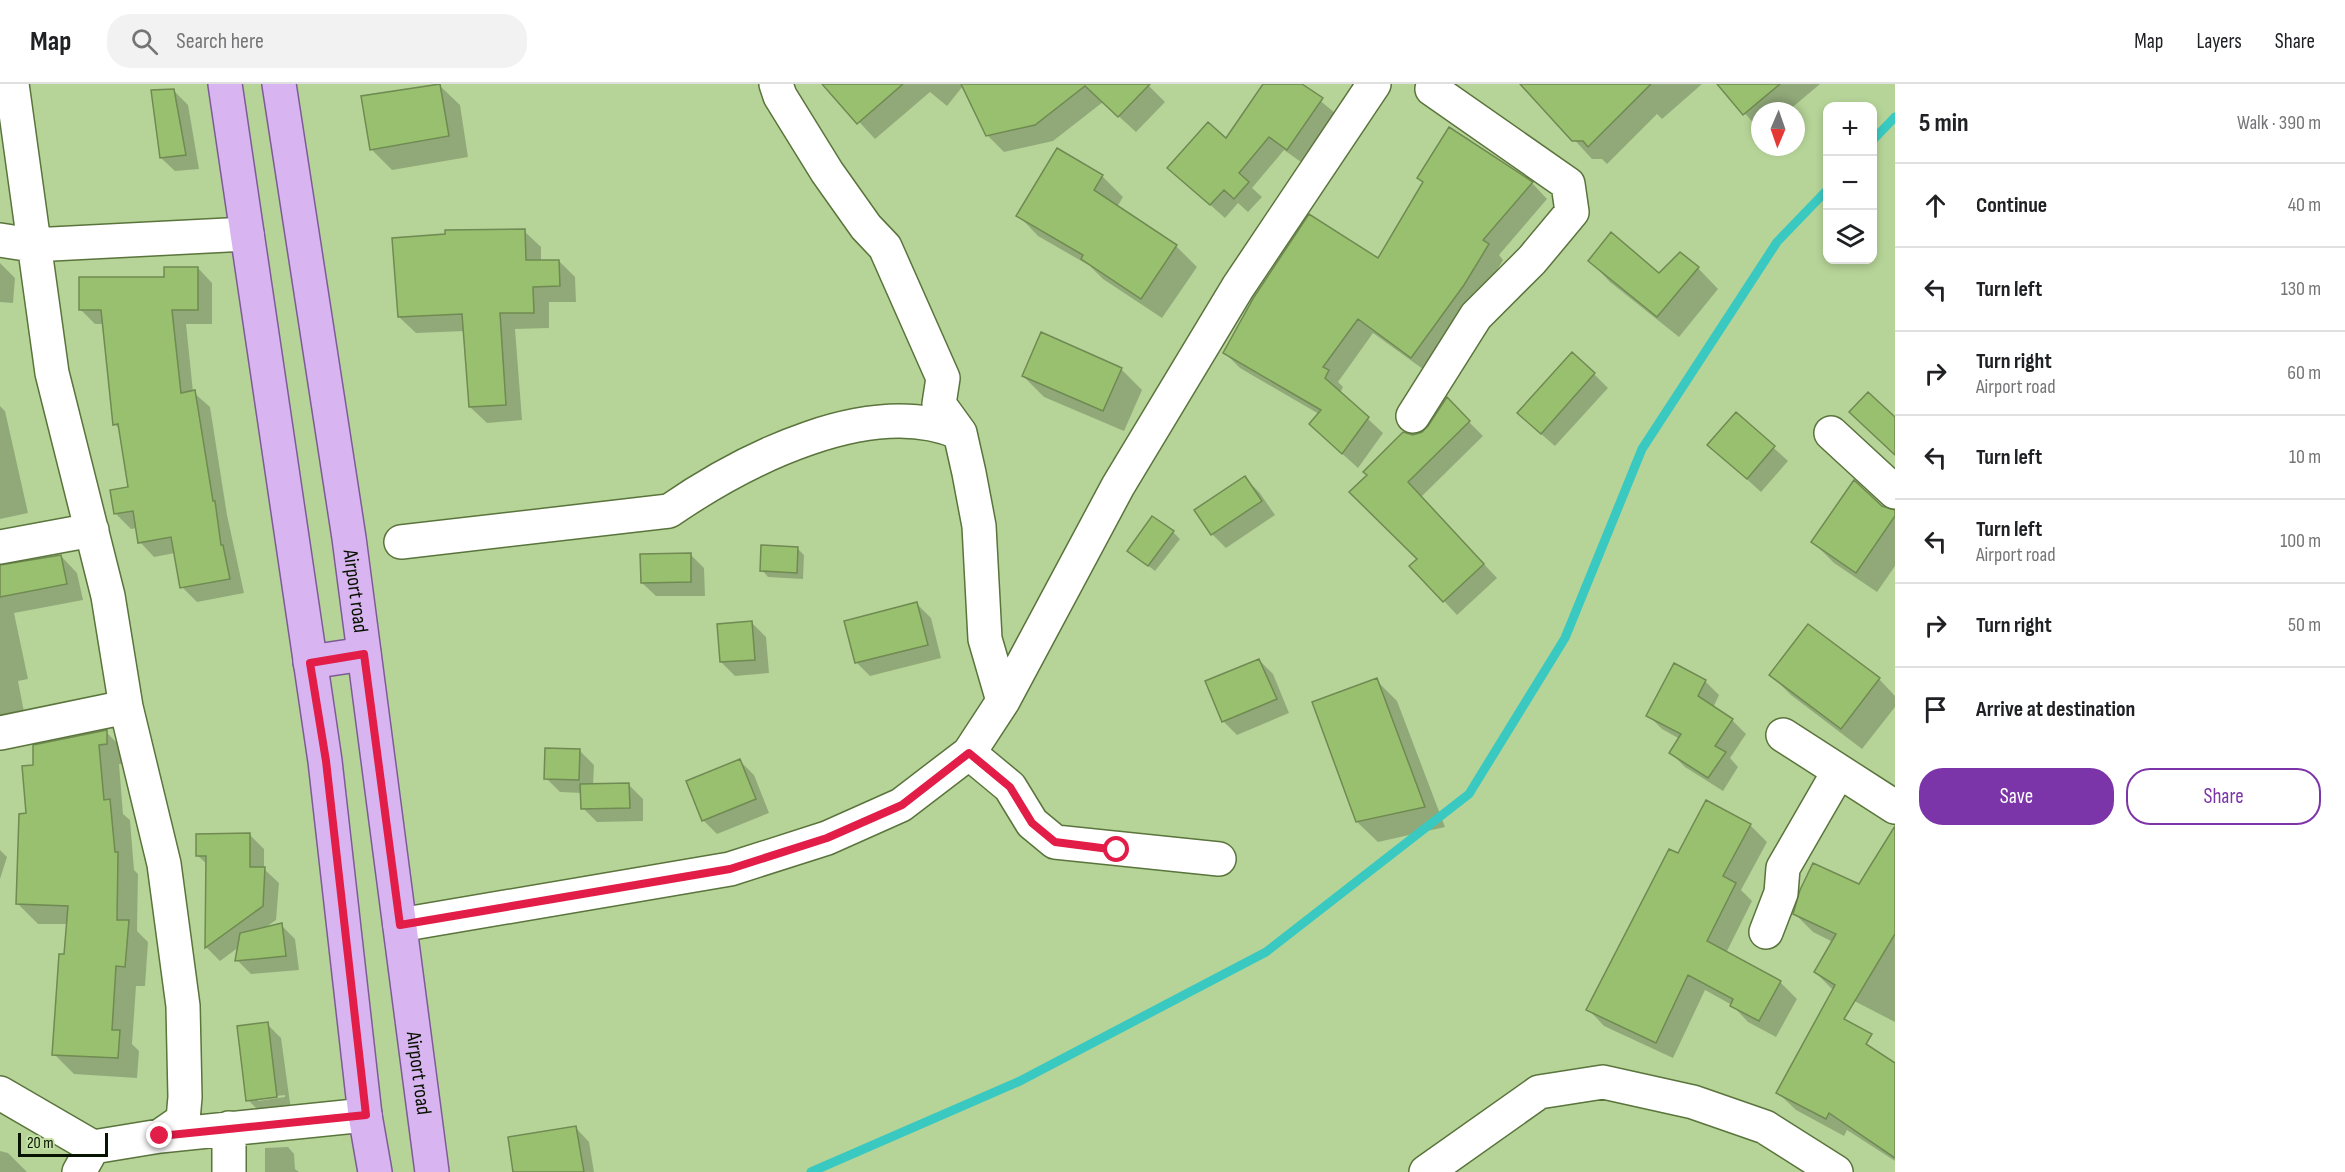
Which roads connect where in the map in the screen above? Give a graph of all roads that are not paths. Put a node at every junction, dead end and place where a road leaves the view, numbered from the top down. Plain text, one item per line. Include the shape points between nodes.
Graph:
1 (12, 84) edge
2 (225, 84) edge
3 (279, 84) edge
4 (776, 84) edge
5 (1374, 84) edge
6 (1429, 86) edge
7 (247, 234) junction
8 (0, 240) edge
9 (32, 245) junction
10 (1413, 416) dead end
11 (960, 433) junction
12 (1832, 433) dead end
13 (1895, 492) edge
14 (92, 530) junction
15 (401, 542) dead end
16 (0, 547) edge
17 (364, 654) junction
18 (310, 663) junction
19 (1003, 701) junction
20 (126, 707) junction
21 (0, 734) edge
22 (1782, 735) dead end
23 (969, 753) junction
24 (1839, 771) junction
25 (1895, 807) edge
26 (1219, 859) dead end
27 (400, 925) junction
28 (1766, 932) dead end
29 (0, 1092) edge
30 (366, 1115) junction
31 (229, 1128) junction
32 (160, 1136) junction
33 (86, 1159) edge
34 (230, 1172) edge
35 (375, 1172) edge
36 (432, 1172) edge
37 (1426, 1172) edge
38 (1836, 1172) edge

1 - 9 street
2 - 7 main road
3 - 17 main road, Airport road
4 - 11 street via 827,172 885,247 943,378 939,404
5 - 19 street via 1238,287 1118,486
6 - 10 street via 1568,184 1572,212 1532,260 1476,316
7 - 9 street
7 - 18 main road
8 - 9 street
9 - 14 street via 52,373
11 - 15 street via 938,423 911,421 831,429 701,489 669,511
11 - 19 street via 979,526 986,639
12 - 13 street
14 - 16 street
14 - 20 street via 108,596
17 - 18 main road
17 - 27 main road, Airport road
18 - 30 main road via 326,761
19 - 23 street
20 - 21 street
20 - 32 street via 164,864 183,1006 183,1120
22 - 24 street
23 - 26 street via 1010,787 1032,823 1055,842
23 - 27 street via 902,805 827,838 730,869
24 - 25 street
24 - 28 street via 1783,868 1781,893
27 - 36 main road, Airport road
29 - 33 street
30 - 31 street
30 - 35 main road
31 - 32 street
31 - 34 street
32 - 33 street
37 - 38 street via 1539,1092 1603,1082 1693,1102 1765,1127

